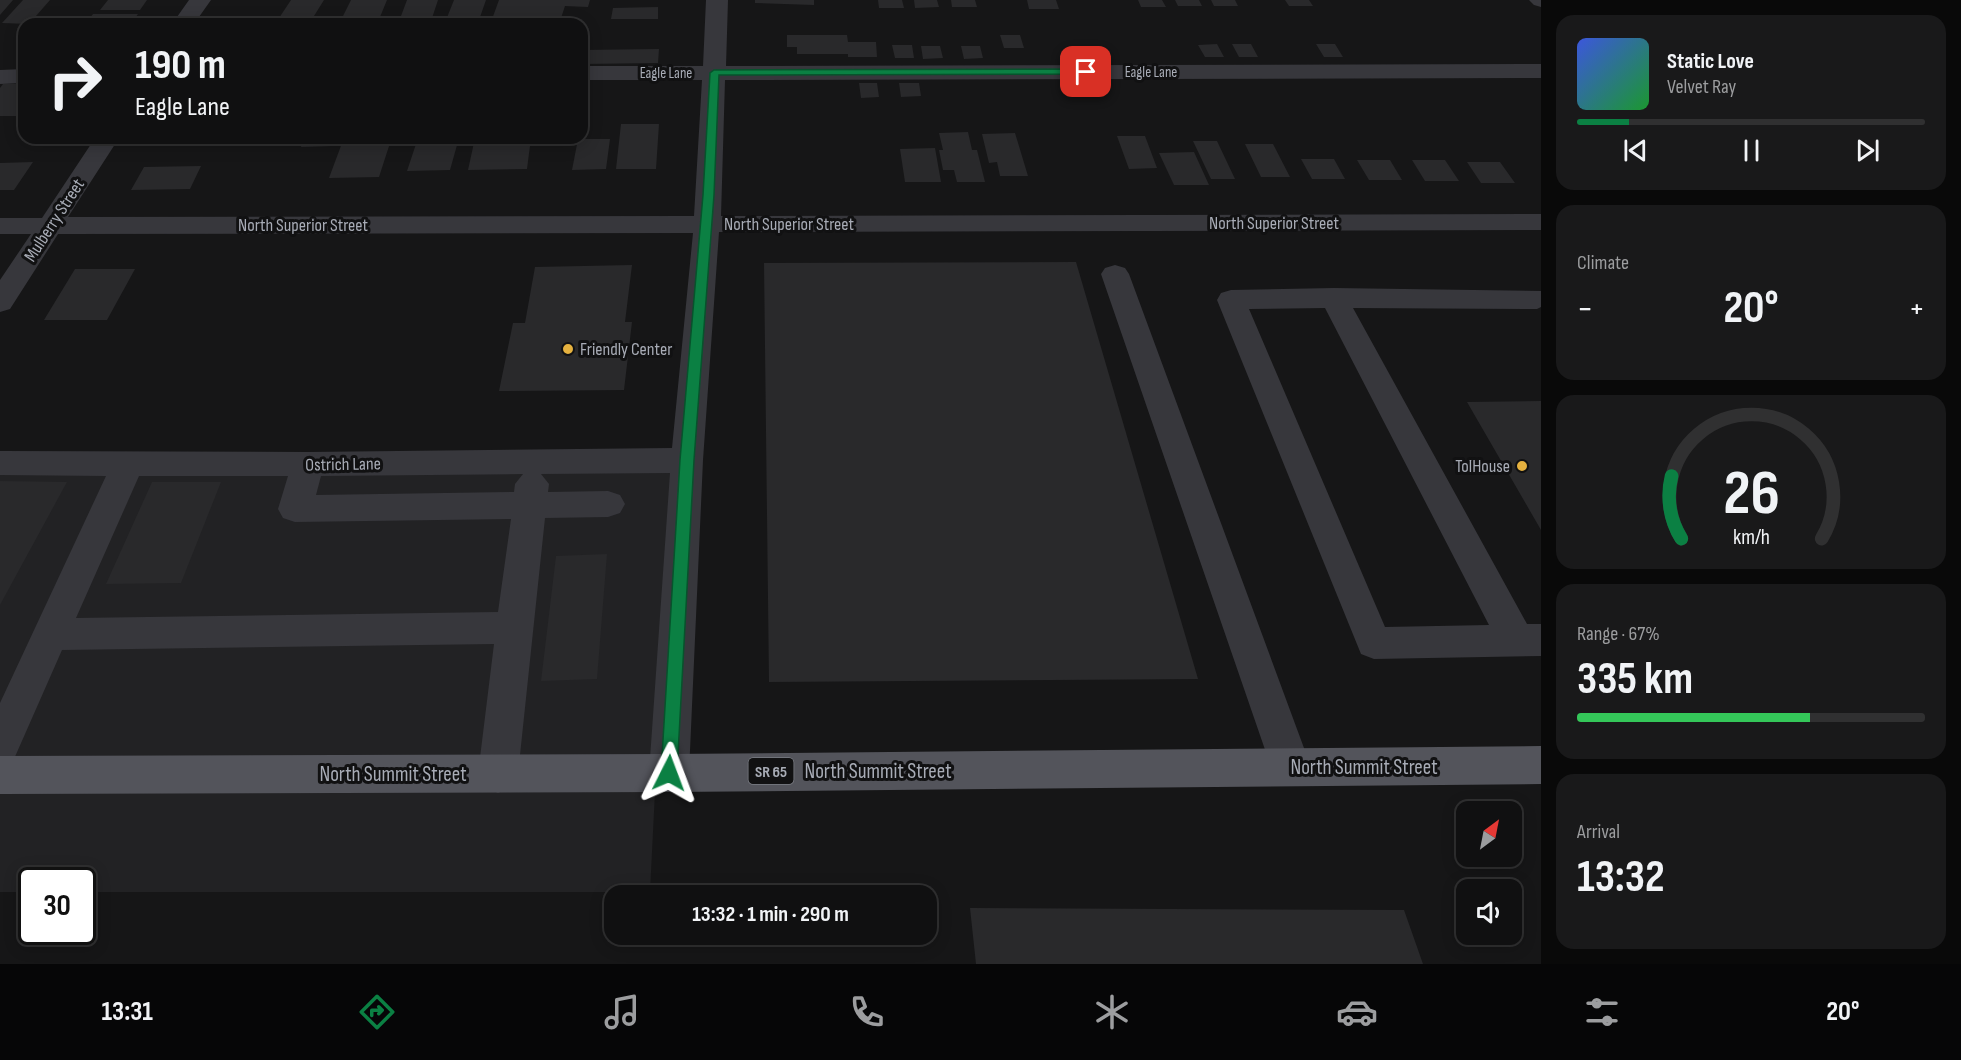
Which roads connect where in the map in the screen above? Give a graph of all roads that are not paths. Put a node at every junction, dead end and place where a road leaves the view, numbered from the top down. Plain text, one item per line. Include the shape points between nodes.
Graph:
1 (200, 0) edge
2 (717, 0) edge
3 (187, 18) edge
4 (1541, 71) edge
5 (588, 73) edge
6 (714, 73) junction
7 (0, 76) edge
8 (18, 76) edge
9 (103, 144) edge
10 (1541, 222) edge
11 (705, 225) junction
12 (0, 226) edge
13 (50, 226) junction
14 (1114, 274) dead end
15 (1334, 298) junction
16 (1537, 299) dead end
17 (0, 302) edge
18 (687, 460) junction
19 (535, 461) junction
20 (128, 463) junction
21 (0, 464) edge
22 (308, 464) junction
23 (608, 504) dead end
24 (529, 505) junction
25 (514, 628) junction
26 (51, 634) junction
27 (1529, 640) edge
28 (0, 746) edge
29 (1541, 765) edge
30 (1291, 767) junction
31 (669, 773) junction
32 (498, 774) junction
33 (0, 775) edge

1 - 3 street
2 - 6 street
4 - 6 street, Eagle Lane
5 - 6 street, Eagle Lane
6 - 11 street
7 - 8 street
9 - 13 street, Mulberry Street
10 - 11 street, North Superior Street
11 - 13 street, North Superior Street
11 - 18 street
12 - 13 street, North Superior Street
13 - 17 street, Mulberry Street
14 - 30 street
15 - 16 street
15 - 27 street
15 - 27 street via 1231,300 1374,643
18 - 19 street, Ostrich Lane
18 - 31 street
19 - 22 street, Ostrich Lane
19 - 24 street
20 - 21 street, Ostrich Lane
20 - 22 street, Ostrich Lane
20 - 26 street
22 - 24 street via 295,509
23 - 24 street
24 - 25 street
25 - 26 street
25 - 32 street
26 - 28 street
29 - 30 main road, North Summit Street / SR 65
30 - 31 main road, North Summit Street / SR 65
31 - 32 main road, North Summit Street / SR 65
32 - 33 main road, North Summit Street / SR 65

